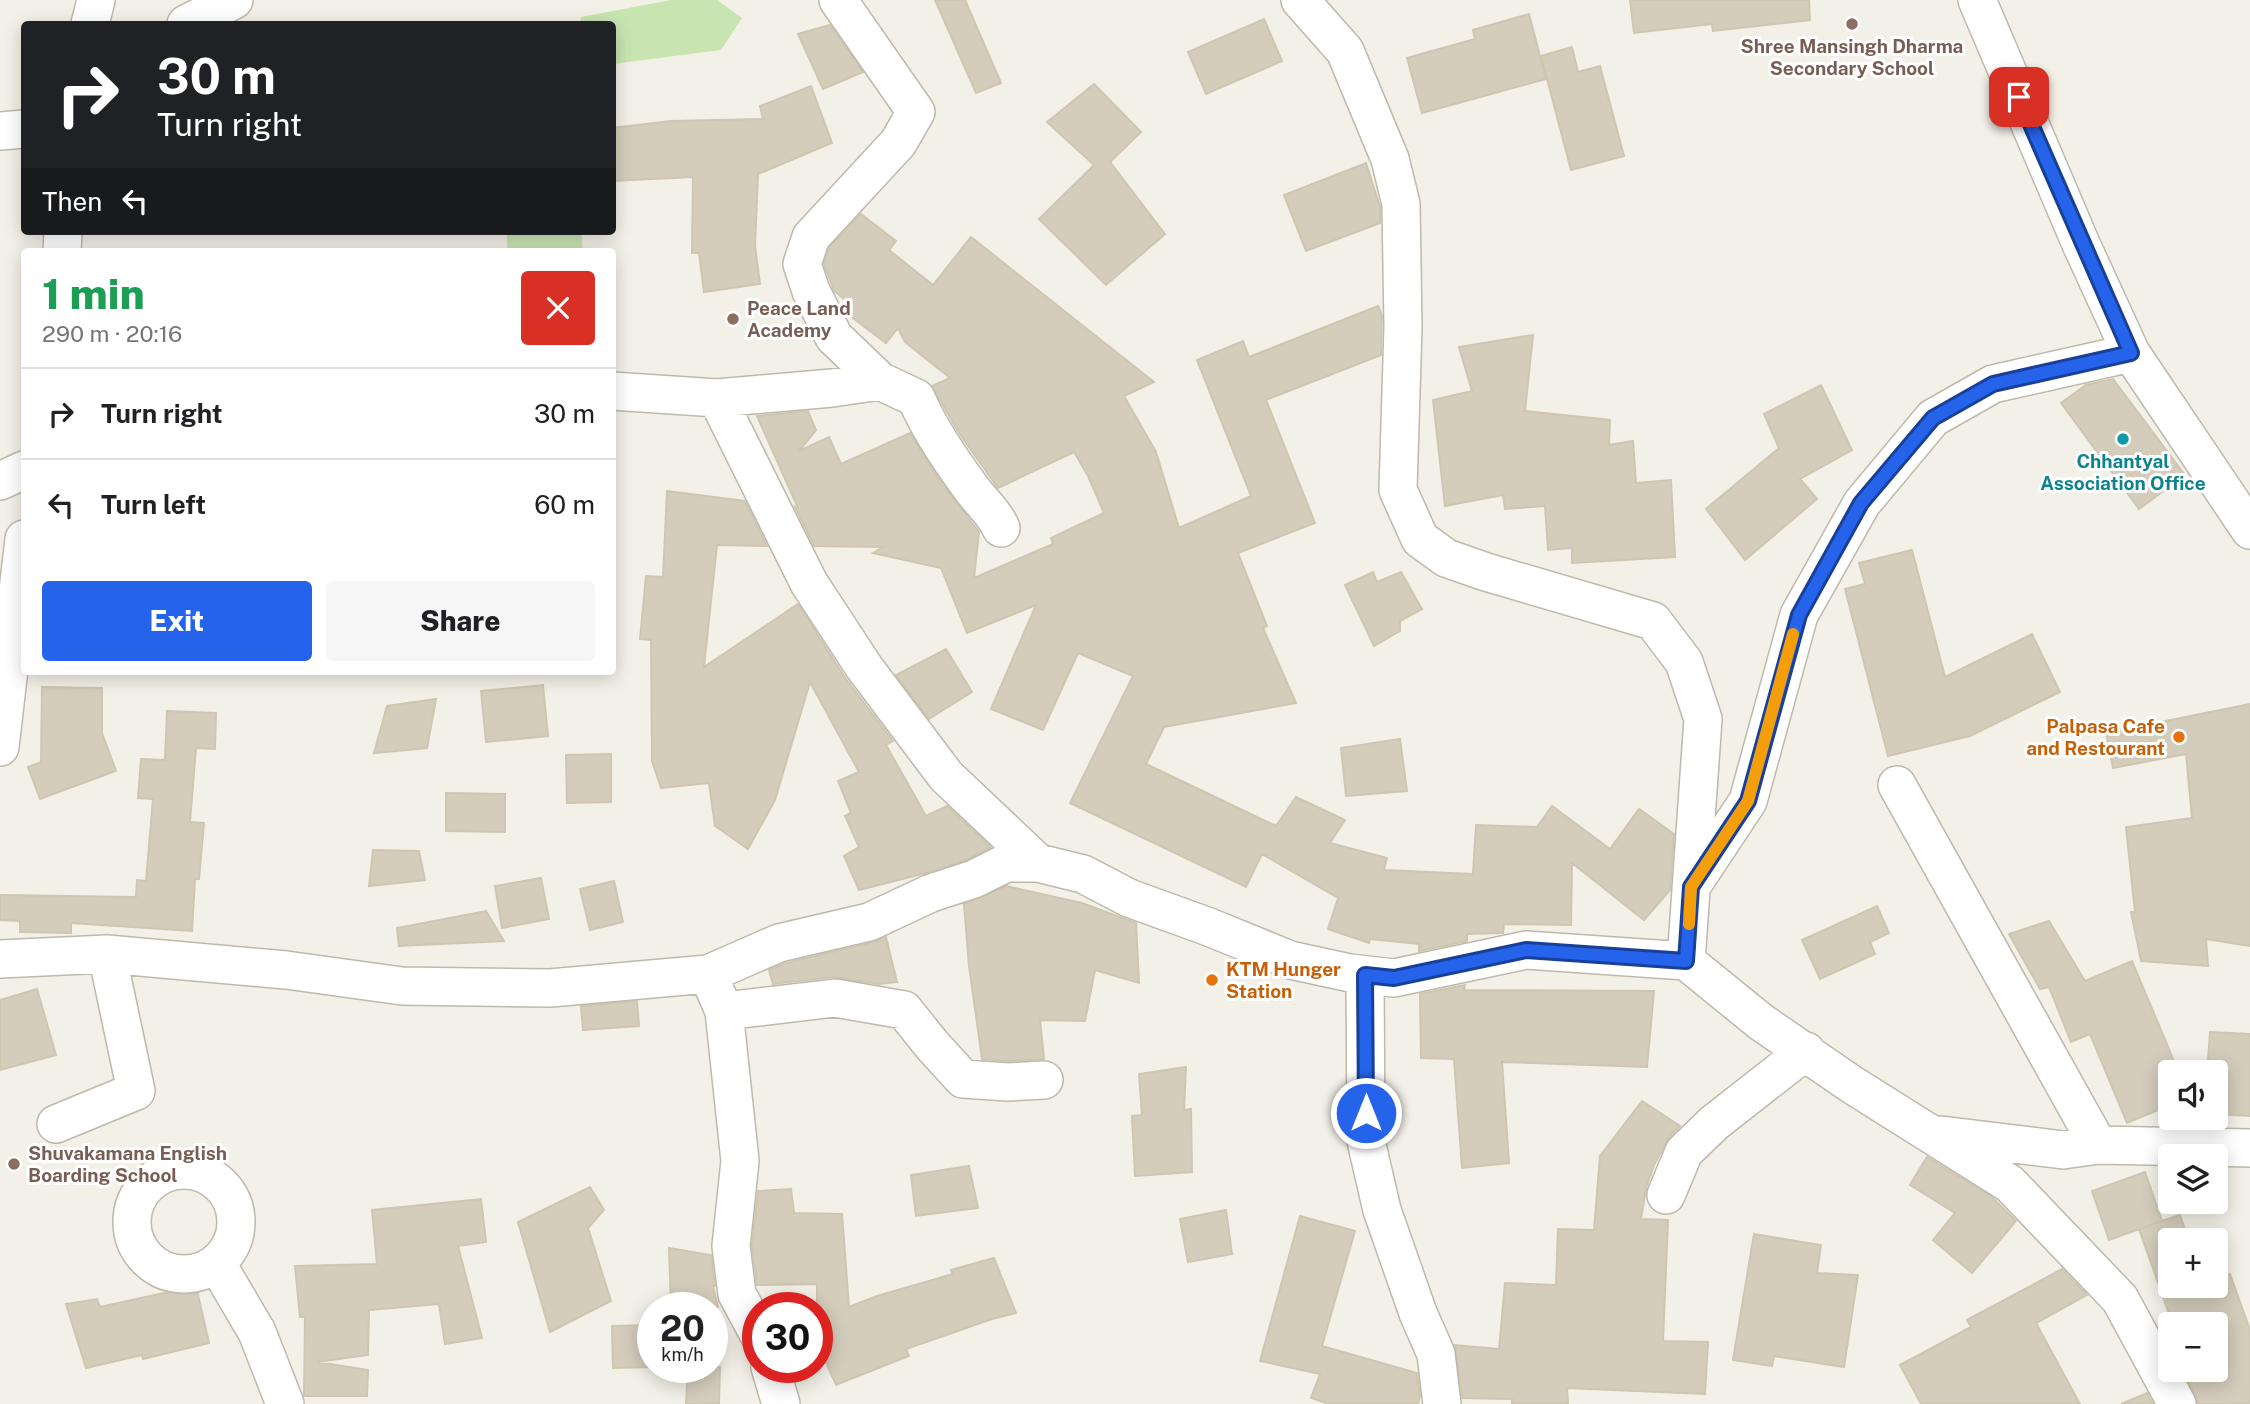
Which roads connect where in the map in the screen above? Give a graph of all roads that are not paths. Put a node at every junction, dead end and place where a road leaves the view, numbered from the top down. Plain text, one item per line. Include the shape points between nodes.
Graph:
1 (96, 0) edge
2 (234, 0) edge
3 (838, 0) edge
4 (1300, 0) edge
5 (1977, 0) edge
6 (91, 21) edge
7 (192, 21) edge
8 (21, 130) edge
9 (0, 131) edge
10 (2131, 353) junction
11 (880, 381) junction
12 (616, 391) edge
13 (718, 398) junction
14 (21, 471) edge
15 (0, 481) edge
16 (1001, 528) dead end
17 (2250, 530) edge
18 (21, 565) edge
19 (0, 747) edge
20 (1897, 785) dead end
21 (1038, 863) junction
22 (1691, 887) junction
23 (107, 954) junction
24 (0, 959) edge
25 (1686, 961) junction
26 (708, 974) junction
27 (1365, 975) junction
28 (724, 1011) junction
29 (1806, 1051) junction
30 (1044, 1080) dead end
31 (56, 1124) dead end
32 (1928, 1134) junction
33 (2098, 1145) junction
34 (2250, 1148) edge
35 (1666, 1195) dead end
36 (217, 1264) dead end
37 (742, 1303) edge
38 (774, 1383) edge
39 (285, 1404) edge
40 (781, 1404) edge
41 (1442, 1404) edge
42 (2177, 1404) edge

1 - 6 street
2 - 7 street
3 - 11 street via 915,112 898,143 811,237 802,264 834,337
4 - 22 street via 1345,51 1390,159 1401,204 1398,489 1420,539 1446,558 1653,621 1684,662 1703,719
5 - 10 street
8 - 9 street
10 - 17 street
10 - 22 street via 1981,390 1933,418 1861,503 1799,615 1748,801
11 - 13 street
11 - 16 street via 916,398 930,429
12 - 13 street
13 - 21 street via 808,583 864,667 946,776
14 - 15 street
18 - 19 street
20 - 33 street
21 - 26 street via 1006,863 869,922 779,943
21 - 27 street via 1083,874 1129,898 1290,960
22 - 25 street
23 - 24 street
23 - 26 street via 402,986 550,988
23 - 31 street via 136,1091
25 - 27 street via 1526,950 1394,978
25 - 29 street via 1761,1022
26 - 28 street
27 - 41 street via 1366,1141 1382,1210 1436,1354
28 - 30 street via 835,999 904,1010 963,1079
28 - 37 street via 740,1161 731,1246
29 - 32 street
29 - 35 street via 1684,1152
32 - 33 street via 2063,1150
32 - 42 street via 2010,1184 2120,1299
33 - 34 street
36 - 39 street via 257,1332
38 - 40 street

